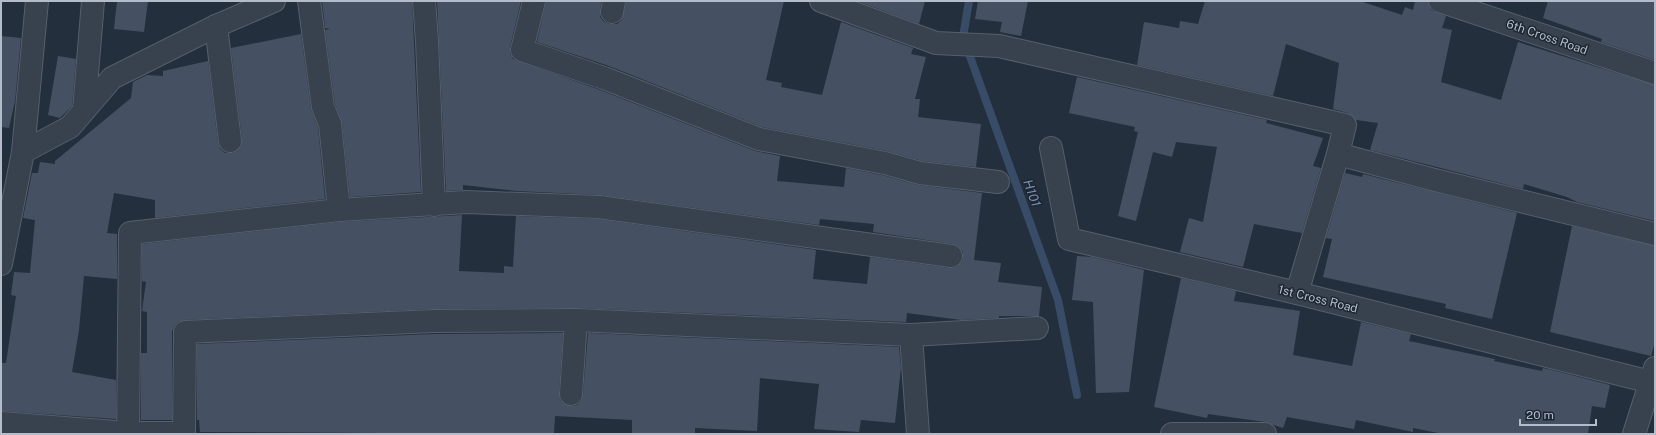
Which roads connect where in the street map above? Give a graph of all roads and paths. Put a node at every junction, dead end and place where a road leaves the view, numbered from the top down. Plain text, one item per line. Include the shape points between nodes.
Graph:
1 (37, 1) edge
2 (93, 1) edge
3 (274, 1) edge
4 (309, 1) edge
5 (424, 1) edge
6 (534, 1) edge
7 (821, 1) edge
8 (1440, 1) edge
9 (216, 26) junction
10 (1655, 73) edge
11 (84, 110) junction
12 (230, 141) dead end
13 (1051, 148) dead end
14 (23, 152) junction
15 (1338, 154) junction
16 (998, 182) dead end
17 (434, 205) junction
18 (339, 210) junction
19 (1655, 234) edge
20 (950, 256) dead end
21 (1, 264) edge
22 (1297, 293) junction
23 (576, 320) junction
24 (1037, 328) dead end
25 (911, 335) junction
26 (1654, 377) edge
27 (571, 394) dead end
28 (1, 423) edge
29 (128, 434) edge
30 (918, 434) edge
31 (1172, 434) edge
32 (1265, 434) edge
33 (1634, 434) edge

1 - 14 street
2 - 11 street
3 - 9 street
4 - 18 street via 323,107 330,124
5 - 17 street
6 - 16 street via 522,50 604,78 759,139 885,163 920,173
7 - 15 street via 936,43 1000,46 1345,125
8 - 10 street, 6th Cross Road
9 - 11 street via 112,78
9 - 12 street
11 - 14 street via 70,127
13 - 22 street, 1st Cross Road via 1069,239
14 - 21 street
15 - 19 street
15 - 22 street
17 - 18 street
17 - 20 street via 466,202 599,207
18 - 29 street via 130,232
22 - 26 street, 1st Cross Road
23 - 25 street
23 - 27 street
23 - 29 street via 420,322 185,332 184,433
24 - 25 street
25 - 30 street
26 - 33 street
28 - 29 street
31 - 32 street

